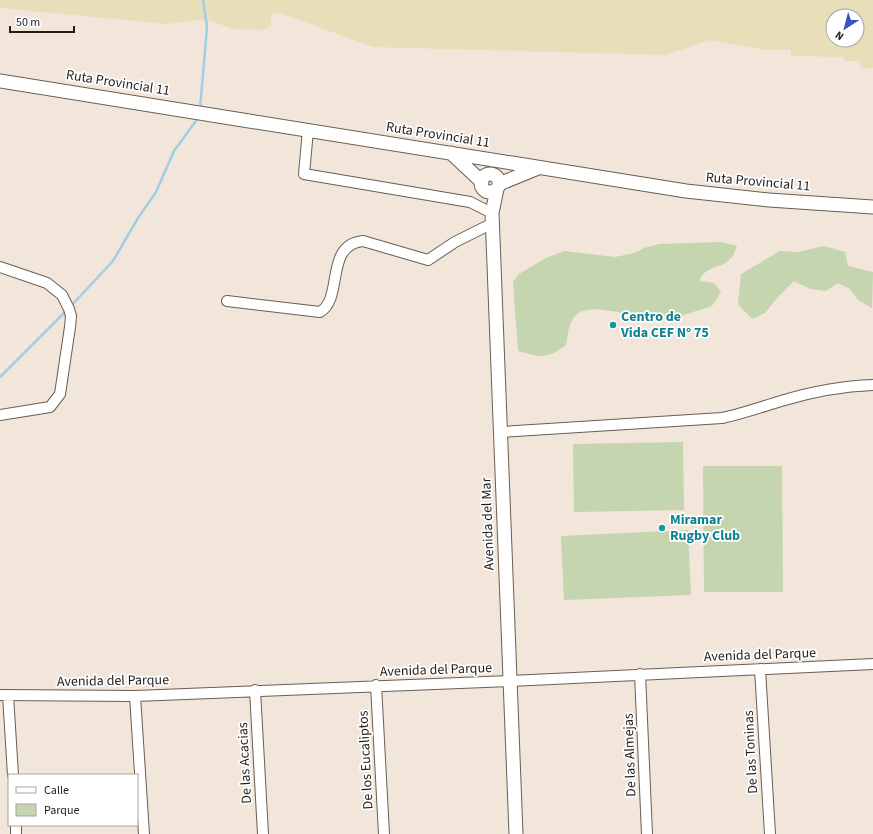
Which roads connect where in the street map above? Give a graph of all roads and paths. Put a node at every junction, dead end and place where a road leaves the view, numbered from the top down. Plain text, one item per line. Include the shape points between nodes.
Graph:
1 (0, 81) edge
2 (308, 130) junction
3 (451, 153) junction
4 (492, 160) junction
5 (539, 167) junction
6 (491, 182) junction
7 (873, 207) edge
8 (493, 218) junction
9 (0, 267) edge
10 (227, 301) dead end
11 (873, 385) edge
12 (0, 415) edge
13 (501, 432) junction
14 (873, 664) edge
15 (760, 669) junction
16 (640, 674) junction
17 (510, 681) junction
18 (376, 685) junction
19 (254, 690) junction
20 (4, 695) edge
21 (135, 696) junction
22 (13, 774) edge
23 (144, 834) edge
24 (263, 834) edge
25 (384, 834) edge
26 (516, 834) edge
27 (647, 834) edge
28 (770, 834) edge

1 - 2 main road, Ruta Provincial 11
2 - 3 main road, Ruta Provincial 11
2 - 8 street via 304,174 470,202
3 - 4 main road, Ruta Provincial 11
3 - 6 main road, Avenida del Mar
4 - 5 main road, Ruta Provincial 11
4 - 6 main road
5 - 6 main road
5 - 7 main road, Ruta Provincial 11 via 723,196
6 - 8 main road, Avenida del Mar
8 - 10 street via 428,260 363,241 356,242 345,251 337,263 330,302 320,312
8 - 13 main road, Avenida del Mar
9 - 12 street via 47,283 62,295 71,316 60,394 50,407
11 - 13 street via 825,390 722,418
13 - 17 main road, Avenida del Mar
14 - 15 street, Avenida del Parque
15 - 16 street, Avenida del Parque
15 - 28 street, De las Toninas
16 - 17 street, Avenida del Parque
16 - 27 street, De las Almejas
17 - 18 street, Avenida del Parque
17 - 26 main road, Avenida del Mar
18 - 19 street, Avenida del Parque
18 - 25 street, De los Eucaliptos
19 - 21 street, Avenida del Parque
19 - 24 street, De las Acacias
20 - 21 street, Avenida del Parque
20 - 22 street
21 - 23 street

